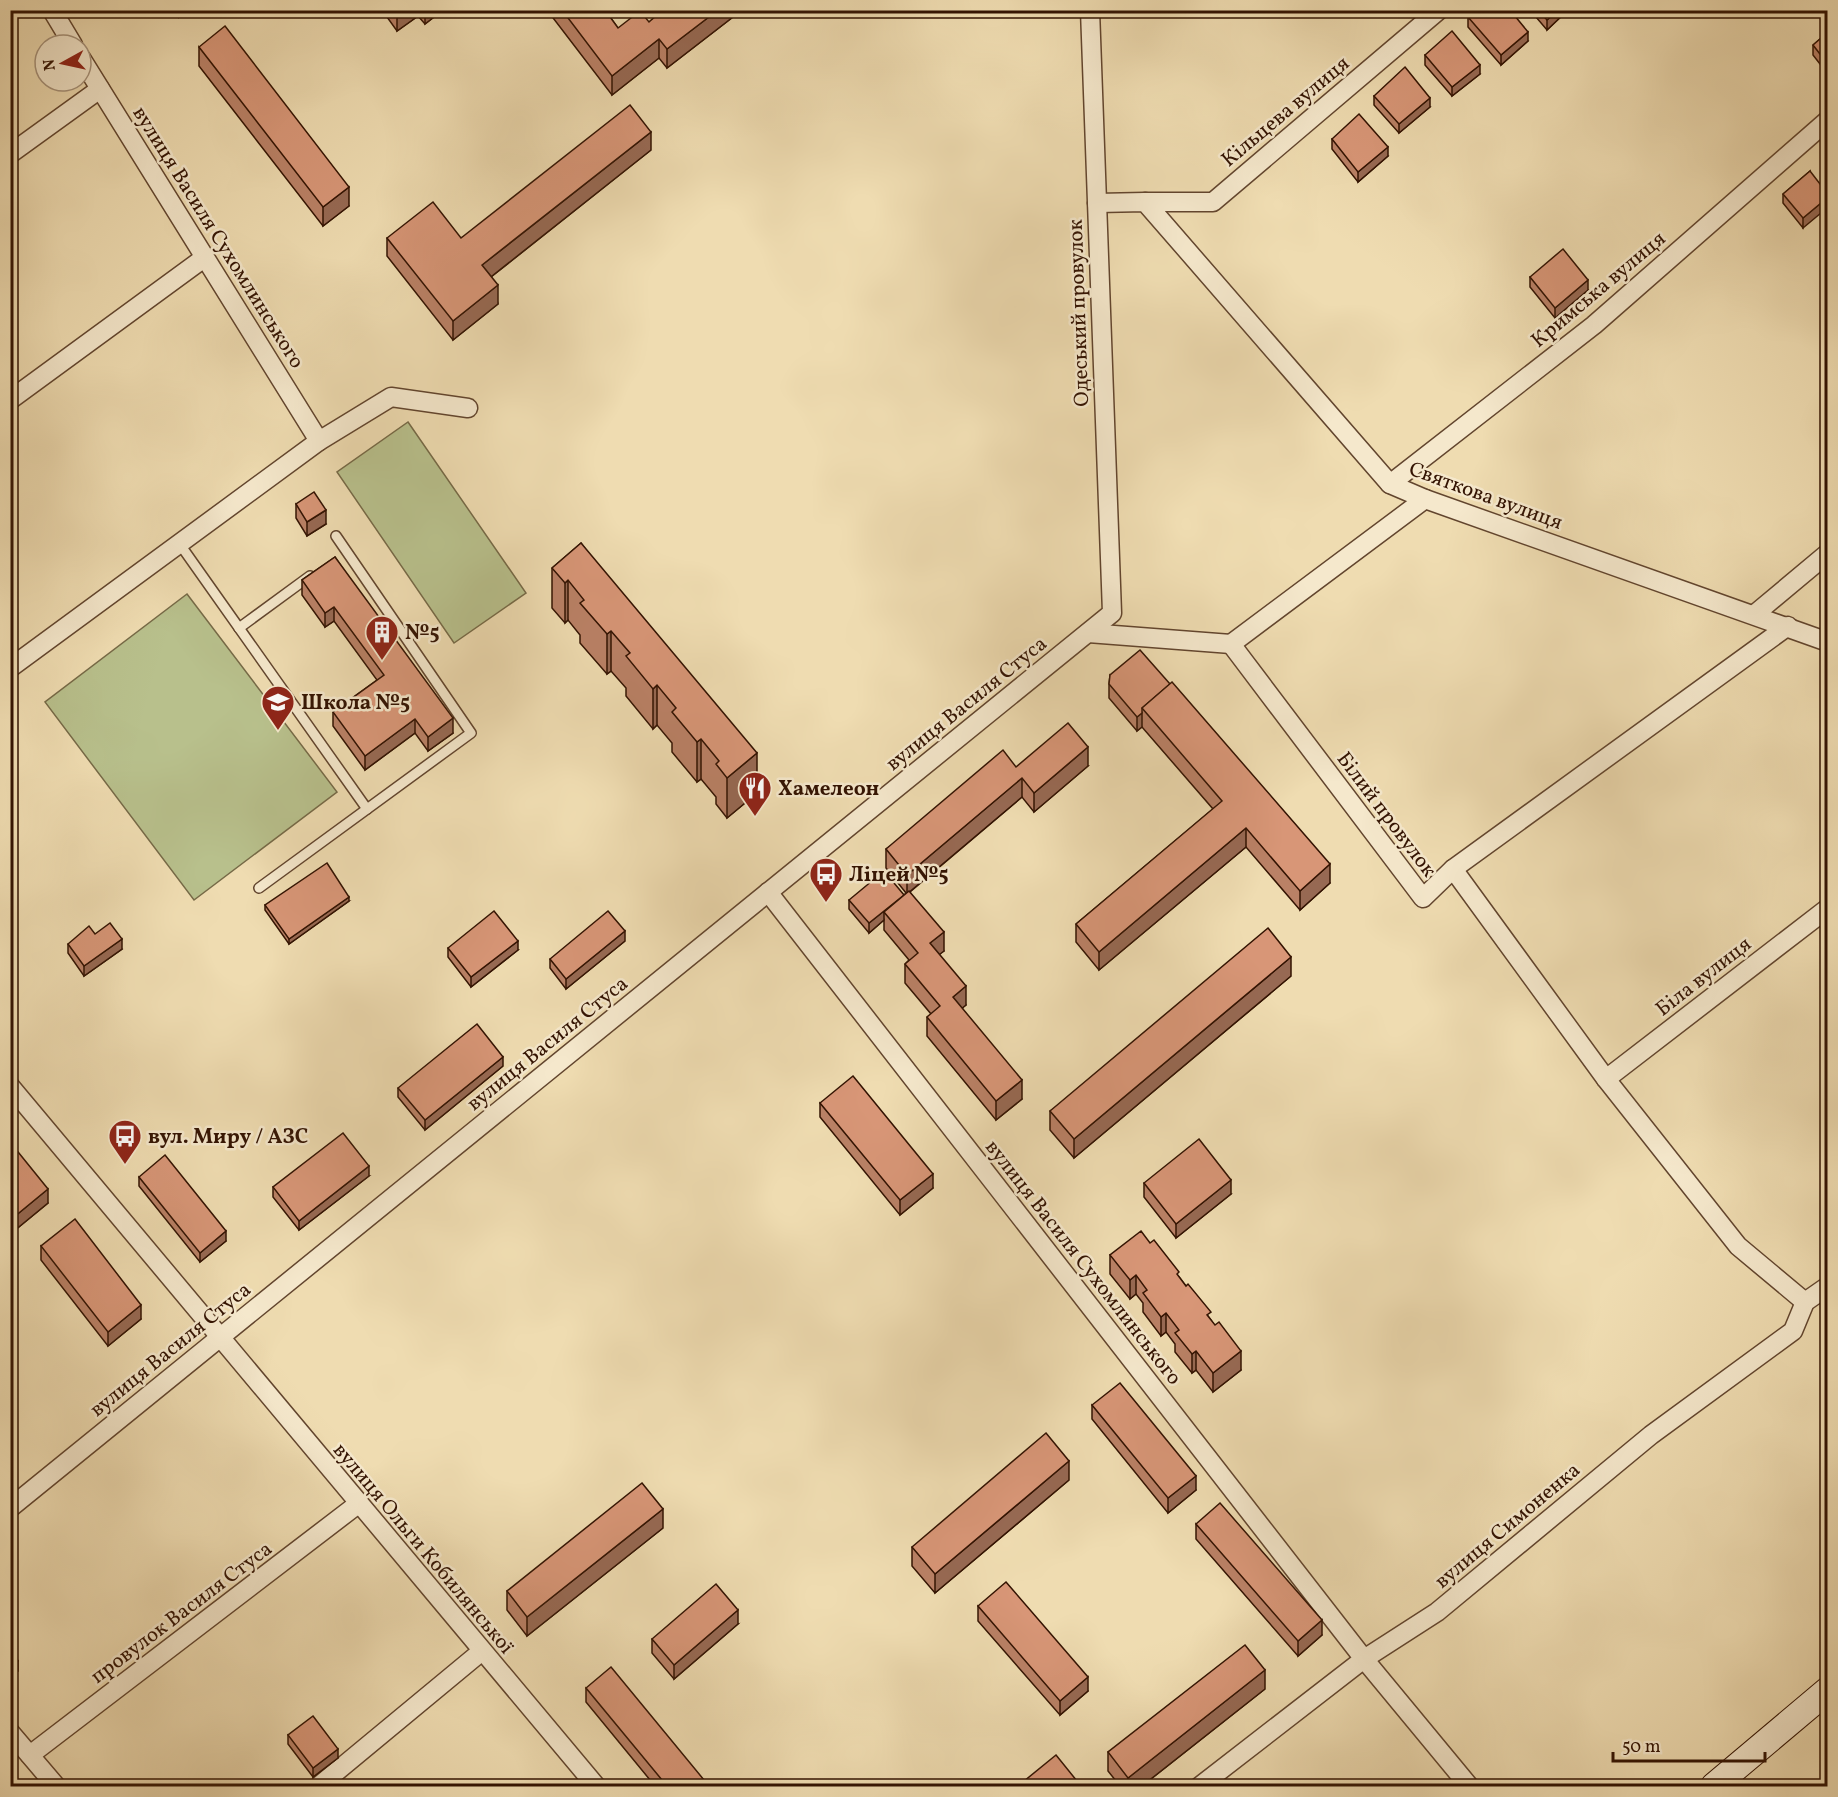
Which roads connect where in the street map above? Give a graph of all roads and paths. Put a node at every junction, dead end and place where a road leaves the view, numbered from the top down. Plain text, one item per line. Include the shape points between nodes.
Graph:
1 (52, 10) edge
2 (1090, 10) edge
3 (1439, 10) edge
4 (66, 33) edge
5 (93, 77) edge
6 (100, 88) junction
7 (1827, 120) edge
8 (10, 154) edge
9 (1097, 202) junction
10 (1145, 202) junction
11 (204, 258) junction
12 (10, 400) edge
13 (468, 408) dead end
14 (319, 441) junction
15 (1390, 484) junction
16 (1425, 499) junction
17 (336, 536) dead end
18 (179, 543) junction
19 (346, 550) junction
20 (1827, 553) edge
21 (337, 556) edge
22 (319, 570) edge
23 (1112, 613) joint
24 (1755, 614) junction
25 (1788, 626) junction
26 (239, 628) junction
27 (1088, 633) junction
28 (1827, 642) edge
29 (1231, 644) junction
30 (10, 668) edge
31 (367, 809) junction
32 (1453, 869) junction
33 (259, 888) dead end
34 (768, 892) junction
35 (1827, 908) edge
36 (1606, 1079) junction
37 (10, 1086) edge
38 (1827, 1286) edge
39 (1805, 1302) junction
40 (219, 1338) junction
41 (358, 1504) junction
42 (10, 1508) edge
43 (482, 1652) junction
44 (1364, 1659) junction
45 (1827, 1690) edge
46 (10, 1732) edge
47 (30, 1755) junction
48 (56, 1786) edge
49 (319, 1786) edge
50 (596, 1786) edge
51 (1200, 1786) edge
52 (1469, 1786) edge
53 (1714, 1786) edge

1 - 4 street
2 - 9 street, Одеський провулок
3 - 10 street, Кільцева вулиця via 1213,202
5 - 6 street, вулиця Василя Сухомлинського
6 - 8 street
6 - 11 street, вулиця Василя Сухомлинського
7 - 15 street, Кримська вулиця via 1594,325
9 - 10 street
9 - 23 street, Одеський провулок
10 - 15 street, Святкова вулиця
11 - 12 street
11 - 14 street, вулиця Василя Сухомлинського
13 - 14 street via 391,397
14 - 18 street
15 - 16 street, Святкова вулиця
16 - 24 street, Святкова вулиця
16 - 29 street
17 - 19 lane
18 - 26 lane
18 - 30 street
19 - 21 lane
19 - 31 lane via 471,733
20 - 24 street
22 - 26 lane
23 - 27 street, вулиця Василя Стуса
24 - 25 street, Святкова вулиця
25 - 28 street, Святкова вулиця
25 - 32 street, Білий провулок
26 - 31 lane
27 - 29 street
27 - 34 street, вулиця Василя Стуса
29 - 32 street, Білий провулок via 1423,898
31 - 33 lane
32 - 36 street
34 - 40 street, вулиця Василя Стуса
34 - 44 street, вулиця Василя Сухомлинського
35 - 36 street, Біла вулиця
36 - 39 street via 1738,1246
37 - 40 street, вулиця Ольги Кобилянської
38 - 39 street
39 - 44 street, вулиця Симоненка via 1793,1331 1651,1435 1437,1612
40 - 41 street, вулиця Ольги Кобилянської
40 - 42 street, вулиця Василя Стуса
41 - 43 street, вулиця Ольги Кобилянської
41 - 47 street, провулок Василя Стуса
43 - 49 street
43 - 50 street, вулиця Ольги Кобилянської
44 - 51 street, вулиця Симоненка
44 - 52 street, вулиця Василя Сухомлинського
45 - 53 main road
46 - 47 street
47 - 48 street

